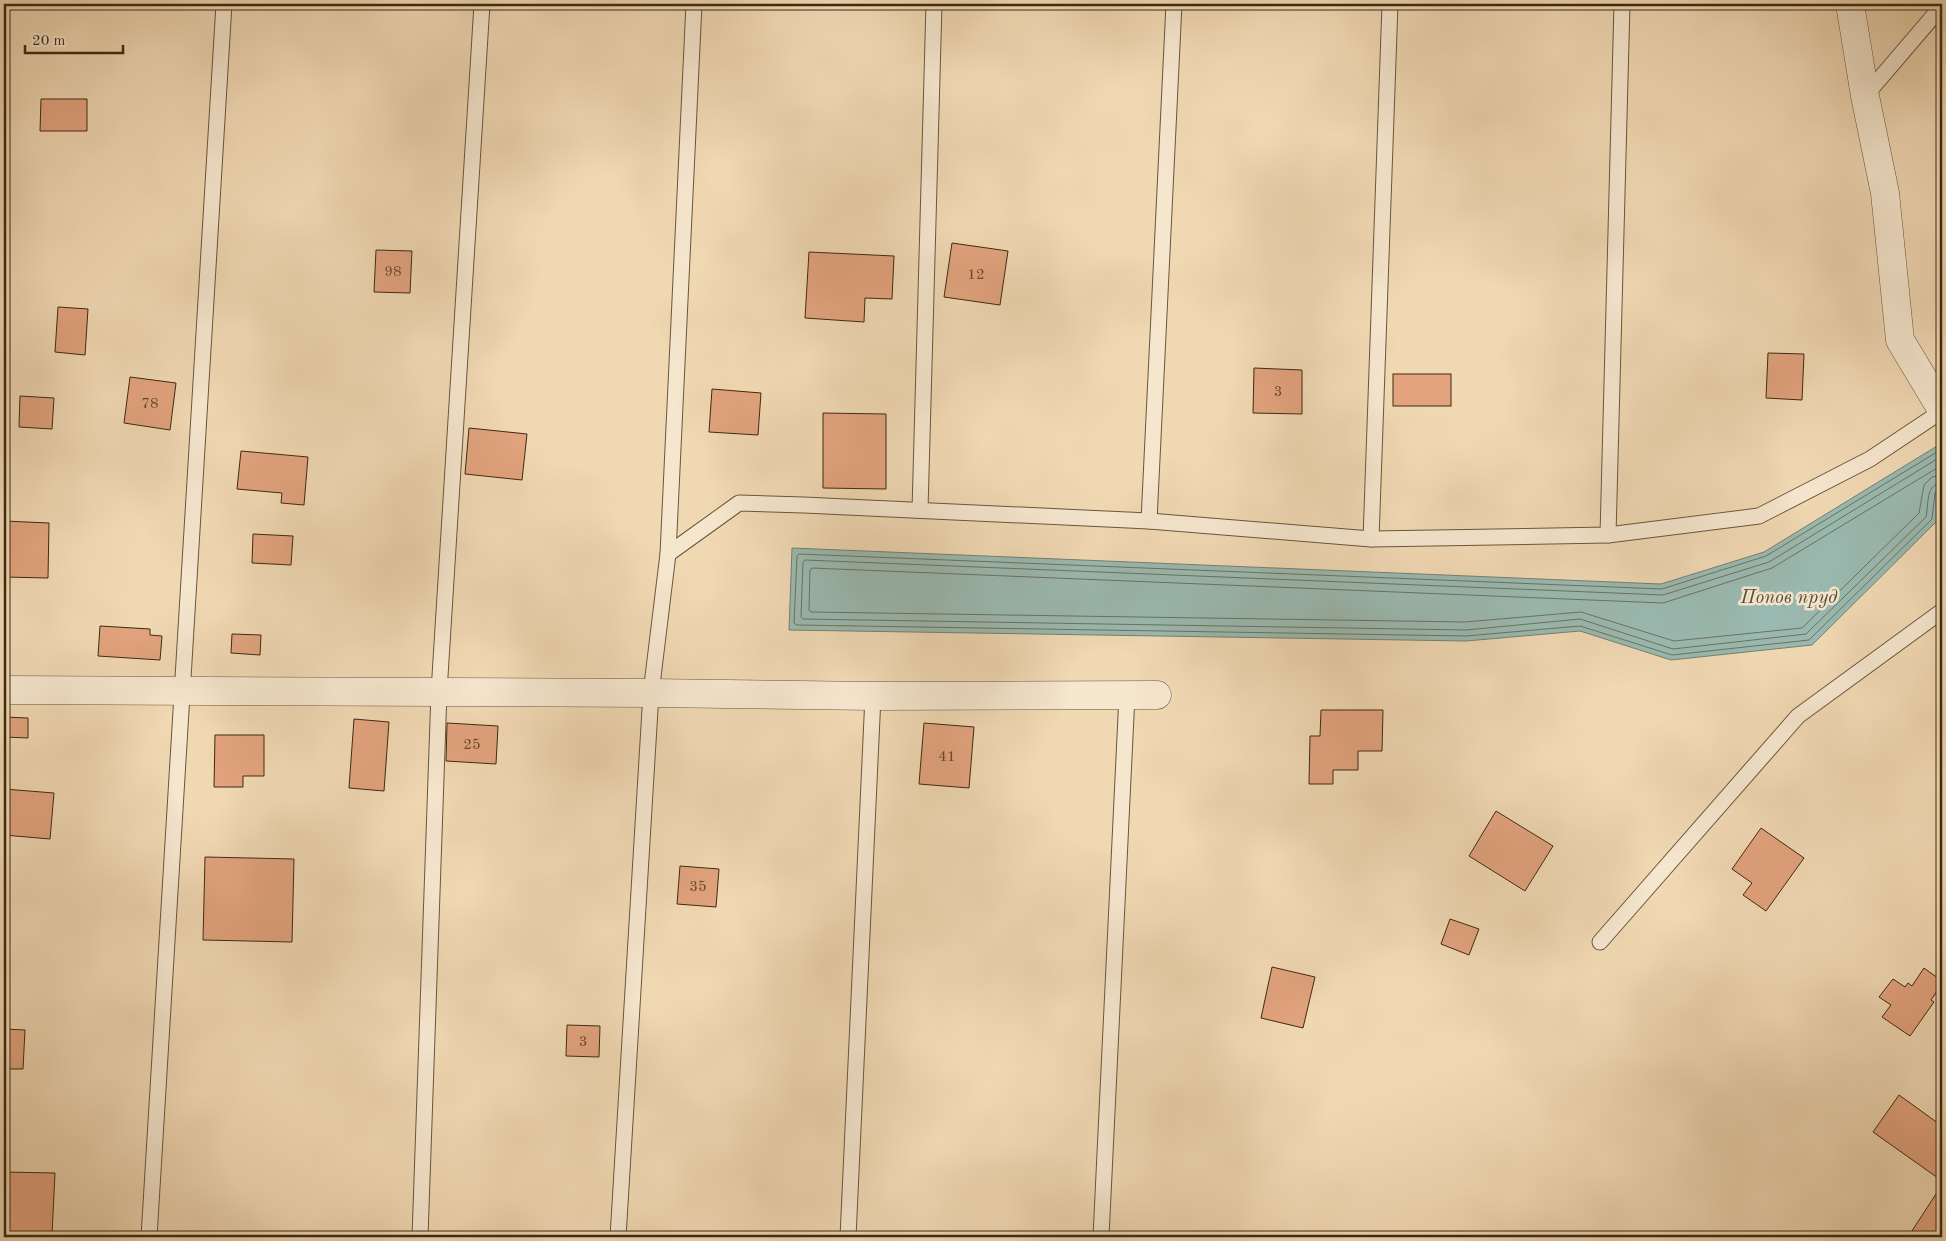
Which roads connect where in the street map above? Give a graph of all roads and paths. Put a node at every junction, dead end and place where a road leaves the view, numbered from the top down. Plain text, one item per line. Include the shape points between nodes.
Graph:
1 (224, 4) edge
2 (482, 4) edge
3 (694, 4) edge
4 (934, 4) edge
5 (1174, 4) edge
6 (1390, 4) edge
7 (1622, 4) edge
8 (1850, 4) edge
9 (1942, 6) edge
10 (1865, 96) junction
11 (1942, 411) edge
12 (920, 510) junction
13 (1149, 521) junction
14 (1608, 534) junction
15 (1370, 539) junction
16 (668, 554) junction
17 (1942, 611) edge
18 (4, 690) edge
19 (184, 692) junction
20 (439, 692) junction
21 (650, 693) junction
22 (1127, 695) junction
23 (1157, 695) dead end
24 (873, 696) junction
25 (1600, 942) dead end
26 (149, 1237) edge
27 (420, 1237) edge
28 (618, 1237) edge
29 (848, 1237) edge
30 (1101, 1237) edge

1 - 19 lane
2 - 20 lane
3 - 16 lane
4 - 12 lane
5 - 13 lane
6 - 15 lane
7 - 14 lane
8 - 10 street
9 - 10 lane
10 - 11 street via 1885,193 1900,340
11 - 14 lane via 1870,459 1759,516
12 - 13 lane
12 - 16 lane via 739,503
13 - 15 lane
14 - 15 lane
16 - 21 lane
17 - 25 lane via 1798,716
18 - 19 street
19 - 20 street
19 - 26 lane
20 - 21 street
20 - 27 lane
21 - 24 street
21 - 28 lane
22 - 23 street
22 - 24 street
22 - 30 lane
24 - 29 lane

